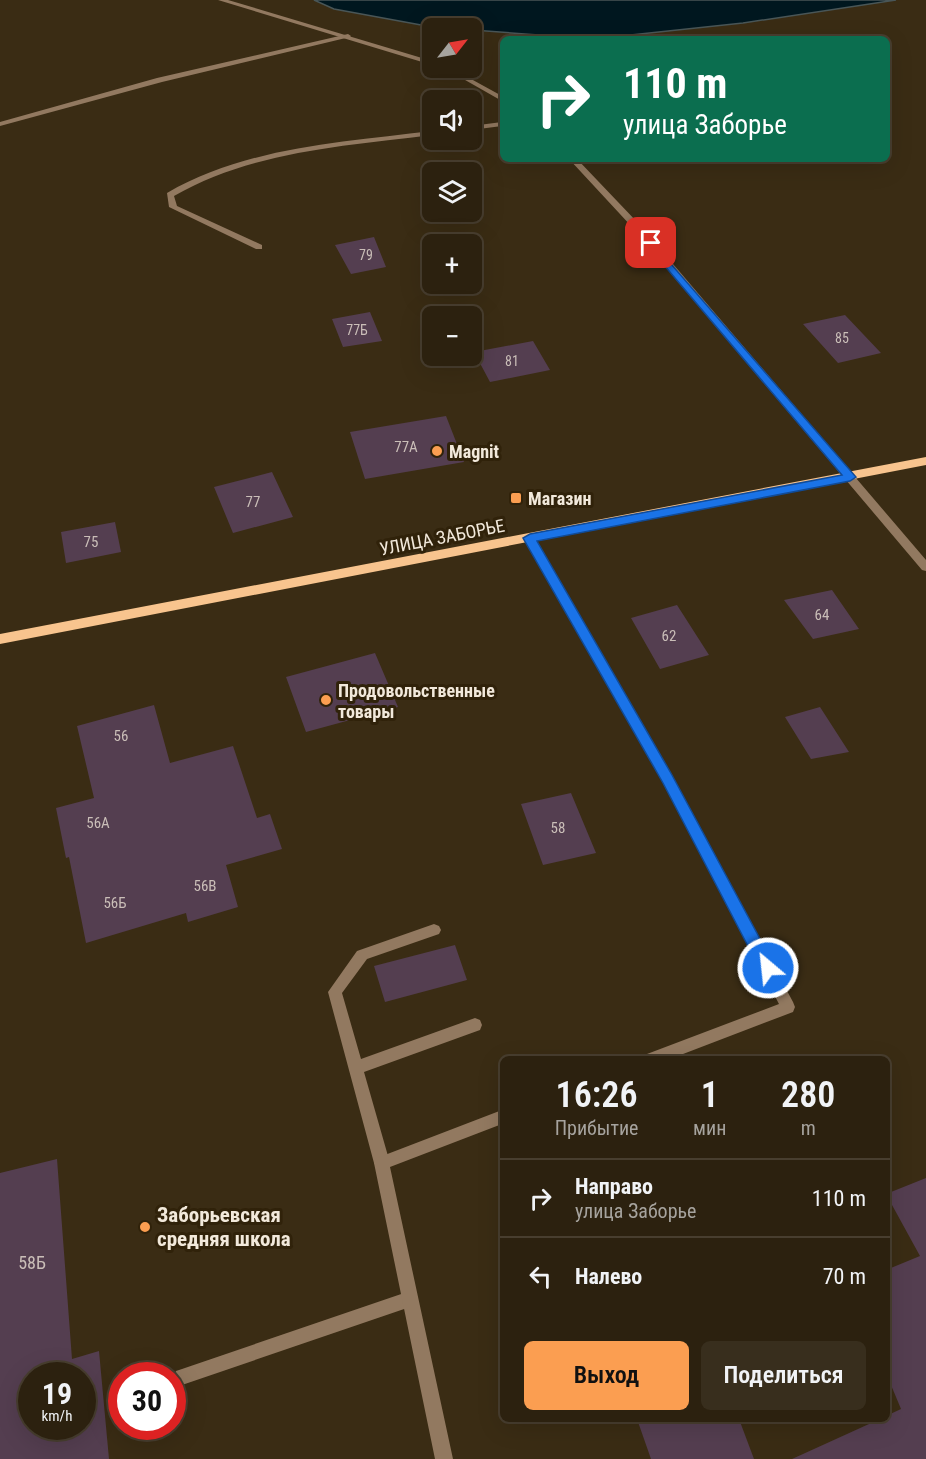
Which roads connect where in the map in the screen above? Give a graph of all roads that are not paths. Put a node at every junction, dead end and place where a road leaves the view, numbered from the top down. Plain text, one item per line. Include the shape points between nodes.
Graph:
1 (221, 0) edge
2 (348, 36) junction
3 (422, 60) edge
4 (465, 78) edge
5 (500, 98) edge
6 (0, 124) edge
7 (500, 124) edge
8 (482, 127) edge
9 (422, 135) edge
10 (576, 162) edge
11 (259, 247) dead end
12 (926, 461) edge
13 (850, 477) junction
14 (530, 538) junction
15 (926, 567) edge
16 (0, 639) edge
17 (434, 930) dead end
18 (475, 1025) dead end
19 (660, 1056) edge
20 (356, 1068) junction
21 (500, 1118) edge
22 (382, 1163) junction
23 (410, 1299) junction
24 (186, 1376) edge
25 (444, 1459) edge

1 - 2 street
2 - 3 street
2 - 6 street via 160,80
4 - 5 street
7 - 8 street
9 - 11 street via 254,160 186,182 170,195 173,207
10 - 13 street via 635,225
12 - 13 main road, УЛИЦА ЗАБОРЬЕ
13 - 14 main road, УЛИЦА ЗАБОРЬЕ
13 - 15 street
14 - 16 main road, УЛИЦА ЗАБОРЬЕ
14 - 19 street via 668,779 788,1007
17 - 20 street via 362,955 335,992
18 - 20 street
20 - 22 street
21 - 22 street
22 - 23 street
23 - 24 street
23 - 25 street

